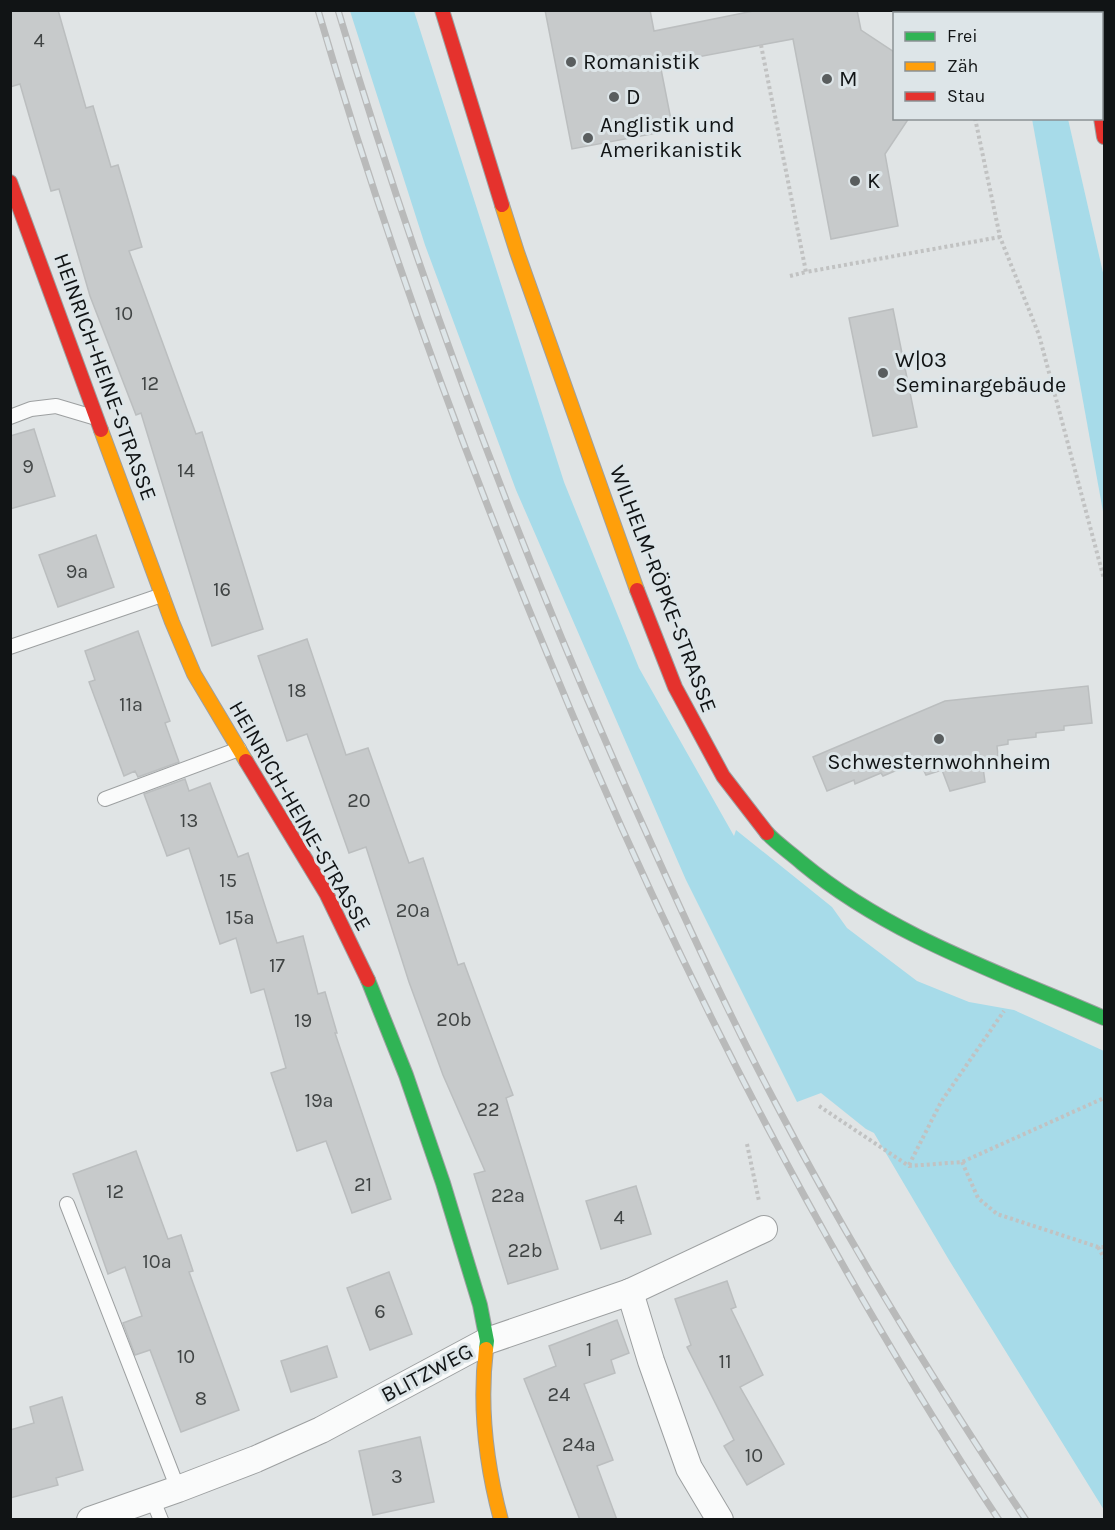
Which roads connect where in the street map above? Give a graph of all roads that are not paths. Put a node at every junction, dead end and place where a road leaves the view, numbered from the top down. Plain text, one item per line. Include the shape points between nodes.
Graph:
1 (442, 10) edge
2 (1101, 120) edge
3 (1104, 137) edge
4 (10, 182) edge
5 (10, 417) edge
6 (98, 419) junction
7 (162, 595) junction
8 (10, 647) edge
9 (239, 749) junction
10 (105, 799) dead end
11 (1104, 1018) edge
12 (67, 1204) dead end
13 (764, 1229) road end
14 (630, 1292) junction
15 (487, 1341) junction
16 (178, 1489) junction
17 (157, 1509) edge
18 (90, 1520) edge
19 (501, 1520) edge
20 (720, 1520) edge

1 - 11 main road, WILHELM-RÖPKE-STRASSE via 517,252 627,566 675,687 712,758 770,836 846,896 908,933
2 - 3 main road
4 - 6 main road, HEINRICH-HEINE-STRASSE
5 - 6 lane via 56,406
6 - 7 main road, HEINRICH-HEINE-STRASSE
7 - 8 lane
7 - 9 main road, HEINRICH-HEINE-STRASSE via 194,674
9 - 10 lane
9 - 15 main road, HEINRICH-HEINE-STRASSE via 326,893 371,987 443,1183
12 - 16 lane
13 - 14 street, BLITZWEG
14 - 15 street, BLITZWEG
14 - 20 street via 689,1468
15 - 16 street, BLITZWEG via 321,1430
15 - 19 main road, HEINRICH-HEINE-STRASSE via 482,1382 484,1429
16 - 17 street, BLITZWEG
17 - 18 street, BLITZWEG

